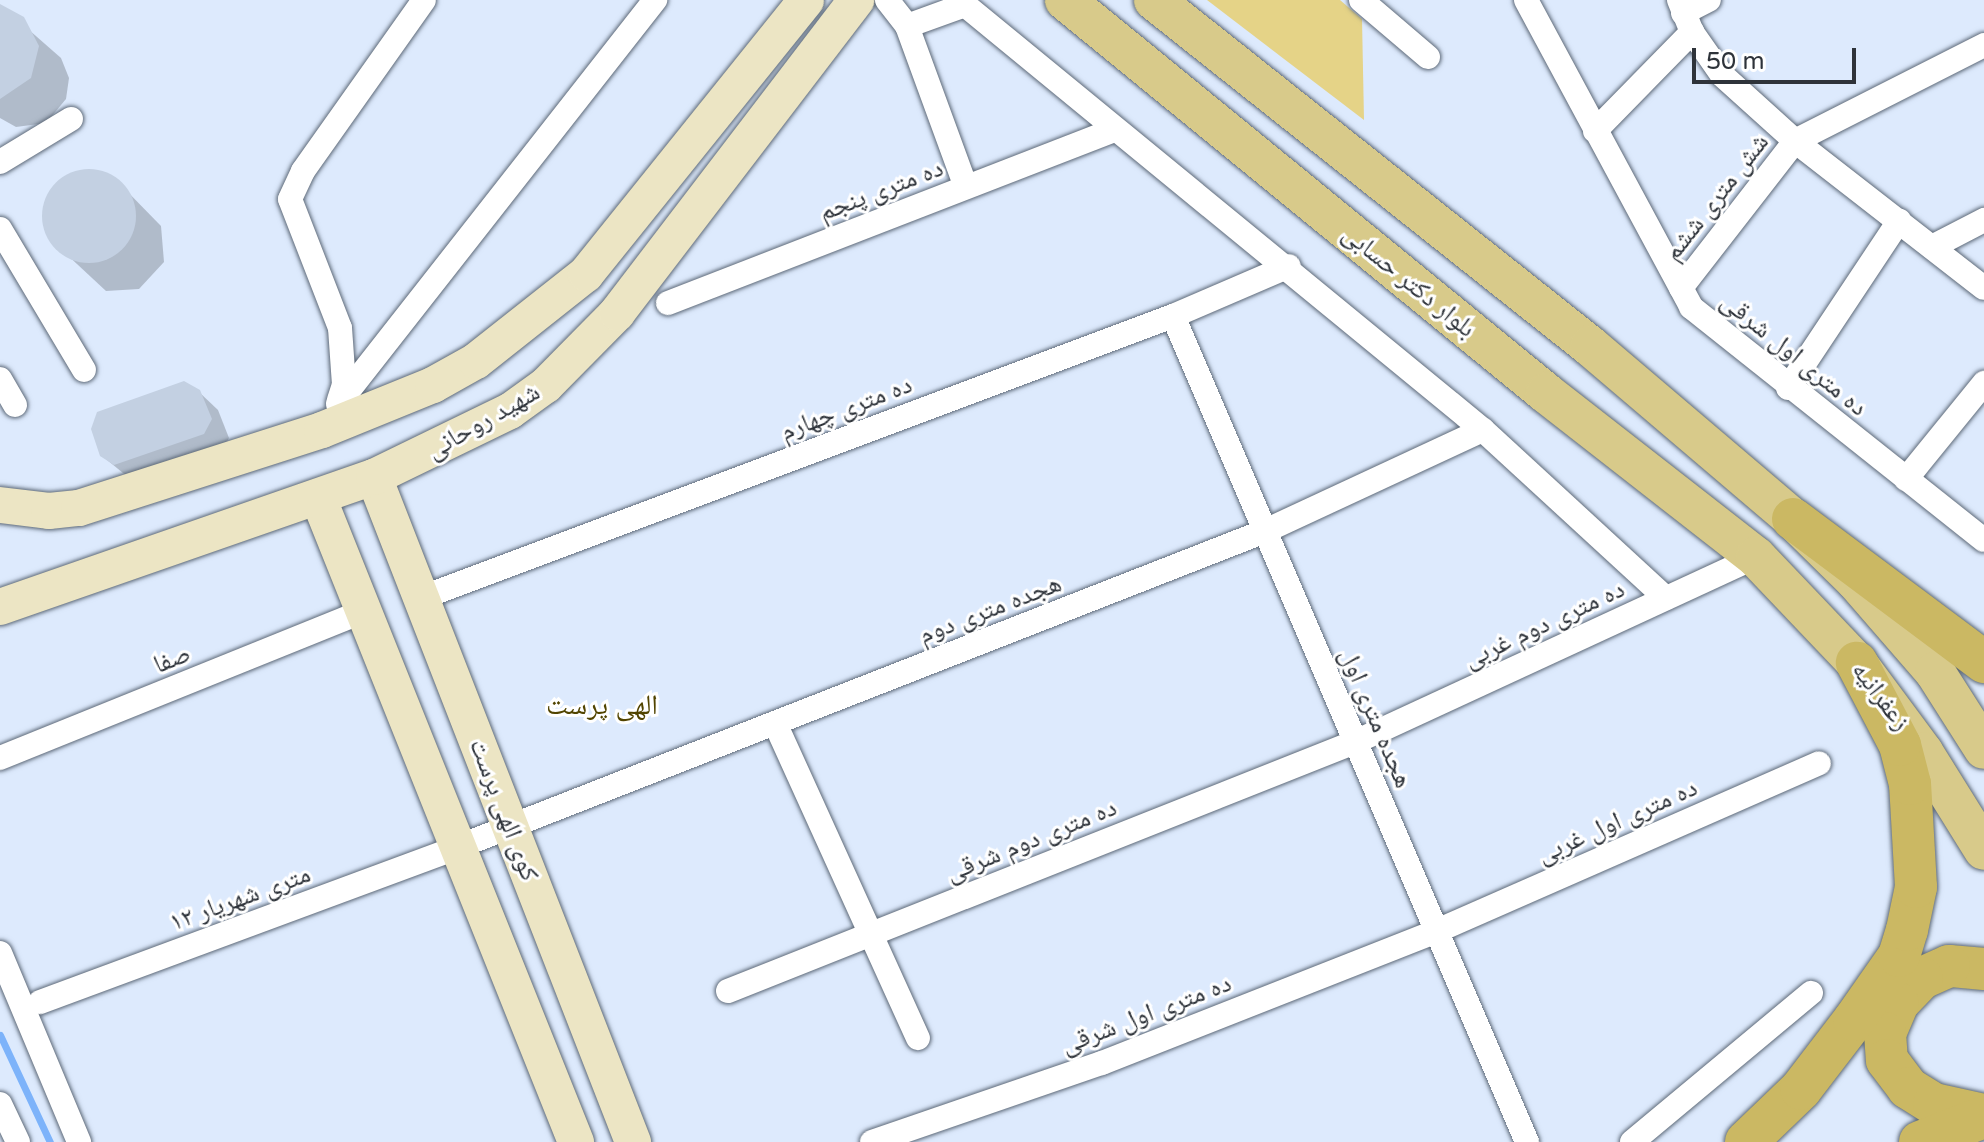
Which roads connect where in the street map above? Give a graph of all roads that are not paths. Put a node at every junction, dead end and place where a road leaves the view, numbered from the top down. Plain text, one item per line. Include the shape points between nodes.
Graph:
1 (424, 0) edge
2 (655, 0) edge
3 (806, 0) edge
4 (856, 0) edge
5 (887, 0) edge
6 (1065, 0) edge
7 (1154, 0) edge
8 (1361, 0) edge
9 (1526, 0) edge
10 (1709, 0) edge
11 (1685, 15) edge
12 (907, 26) junction
13 (1984, 45) edge
14 (1428, 57) dead end
15 (71, 119) dead end
16 (1115, 130) junction
17 (1595, 131) junction
18 (1795, 141) junction
19 (0, 162) edge
20 (966, 187) junction
21 (1984, 220) edge
22 (1899, 221) junction
23 (0, 229) edge
24 (1932, 247) junction
25 (1289, 266) junction
26 (1681, 288) junction
27 (1984, 288) edge
28 (668, 303) dead end
29 (1173, 316) junction
30 (84, 370) dead end
31 (0, 379) edge
32 (1984, 383) edge
33 (1788, 388) junction
34 (15, 405) dead end
35 (330, 417) junction
36 (1483, 430) junction
37 (374, 477) junction
38 (1906, 479) junction
39 (318, 497) junction
40 (0, 505) edge
41 (1793, 519) junction
42 (1265, 531) junction
43 (1984, 540) edge
44 (1756, 557) junction
45 (421, 598) junction
46 (1666, 598) junction
47 (0, 607) edge
48 (364, 611) junction
49 (1984, 662) edge
50 (1857, 663) junction
51 (775, 723) junction
52 (1355, 742) junction
53 (1984, 749) edge
54 (0, 758) edge
55 (1819, 763) dead end
56 (510, 827) junction
57 (458, 847) junction
58 (1984, 850) edge
59 (1437, 931) junction
60 (871, 934) junction
61 (0, 953) edge
62 (1984, 969) edge
63 (728, 991) dead end
64 (1811, 993) dead end
65 (40, 1002) dead end
66 (918, 1038) dead end
67 (0, 1104) edge
68 (1984, 1116) edge
69 (18, 1142) edge
70 (79, 1142) edge
71 (576, 1142) edge
72 (633, 1142) edge
73 (872, 1142) edge
74 (1527, 1142) edge
75 (1632, 1142) edge
76 (1746, 1142) edge
77 (1920, 1142) edge

1 - 35 street via 293,185 290,199 340,328 344,385
2 - 35 street
3 - 35 main road via 586,274 476,361 433,385
4 - 37 main road, شهید روحانی via 617,313 576,357 510,411
5 - 12 street
6 - 44 main road, بلوار دکتر حسابی via 1546,393
7 - 41 main road via 1590,346
8 - 14 street
9 - 17 street, ده متری اول شرقی
10 - 11 street
11 - 17 street
11 - 18 street via 1722,75
12 - 16 street via 965,5
12 - 20 street
13 - 18 street
15 - 19 street
16 - 20 street, ده متری پنجم
16 - 25 street
17 - 26 street, ده متری اول شرقی
18 - 22 street
18 - 26 street, شش متری ششم
20 - 28 street, ده متری پنجم
21 - 24 street
22 - 24 street
22 - 33 street
23 - 30 street
24 - 27 street
25 - 29 street, ده متری چهارم
25 - 36 street
26 - 33 street, ده متری اول شرقی via 1691,307
29 - 42 street, هجده متری اول
29 - 45 street, ده متری چهارم
31 - 34 street
32 - 38 street
33 - 38 street, ده متری اول شرقی
35 - 40 main road via 79,508 49,511
36 - 42 street, هجده متری دوم
36 - 46 street
37 - 39 main road, شهید روحانی
37 - 45 main road, کوی الهی پرست
38 - 43 street, ده متری اول شرقی
39 - 47 main road, شهید روحانی
39 - 48 main road
41 - 49 highway
41 - 53 main road via 1856,581 1935,672
42 - 51 street, هجده متری دوم
42 - 52 street, هجده متری اول
44 - 46 street, ده متری دوم غربی
44 - 50 main road, زعفرانیه
45 - 56 main road, کوی الهی پرست
46 - 52 street, ده متری دوم غربی
48 - 54 street, صفا
48 - 57 main road
50 - 58 main road, زعفرانیه via 1923,752
50 - 76 highway via 1900,745 1910,784 1916,887 1907,930 1899,956 1854,1020 1801,1089
51 - 56 street, هجده متری دوم
51 - 60 street
52 - 59 street, هجده متری اول
52 - 60 street, ده متری دوم شرقی
55 - 59 street, ده متری اول غربی
56 - 57 street, ۱۲ متری شهریار
56 - 72 main road, کوی الهی پرست
57 - 65 street, ۱۲ متری شهریار
57 - 71 main road
59 - 73 street, ده متری اول شرقی via 1102,1063
59 - 74 street, هجده متری اول
60 - 63 street, ده متری دوم شرقی
60 - 66 street
61 - 70 street
62 - 68 highway via 1949,966 1922,978 1898,1003 1885,1033 1887,1060 1908,1088 1934,1104
64 - 75 street
67 - 69 street
68 - 77 highway

